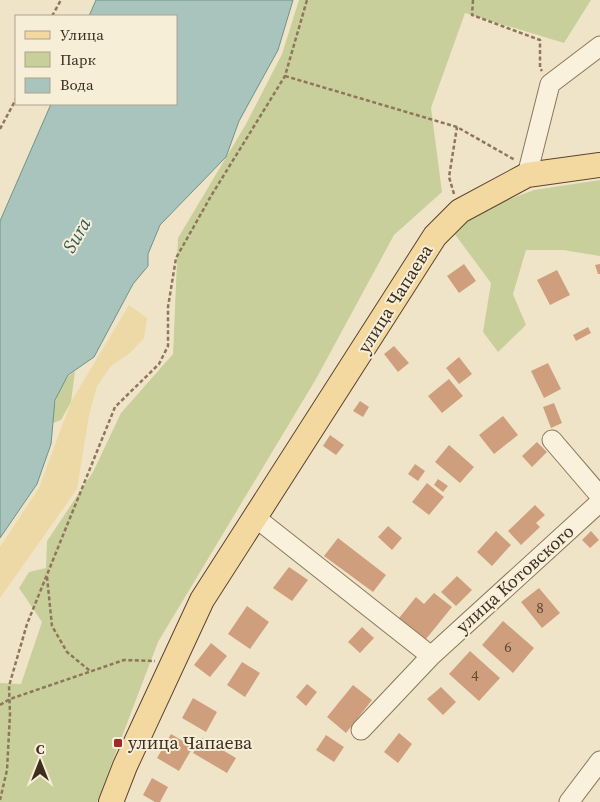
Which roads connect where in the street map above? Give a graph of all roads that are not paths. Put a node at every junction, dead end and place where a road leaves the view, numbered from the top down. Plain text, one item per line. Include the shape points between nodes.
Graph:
1 (600, 46) edge
2 (600, 165) edge
3 (528, 171) junction
4 (552, 440) dead end
5 (600, 496) edge
6 (600, 502) edge
7 (256, 518) junction
8 (431, 656) junction
9 (361, 730) dead end
10 (600, 761) edge
11 (111, 802) edge
12 (569, 802) edge

1 - 3 street via 550,84
2 - 3 main road, улица Чапаева
3 - 7 main road, улица Чапаева via 460,211 435,236
4 - 5 street
6 - 8 street, улица Котовского
7 - 8 street
7 - 11 main road, улица Чапаева via 202,600 124,766
8 - 9 street, улица Котовского
10 - 12 street

